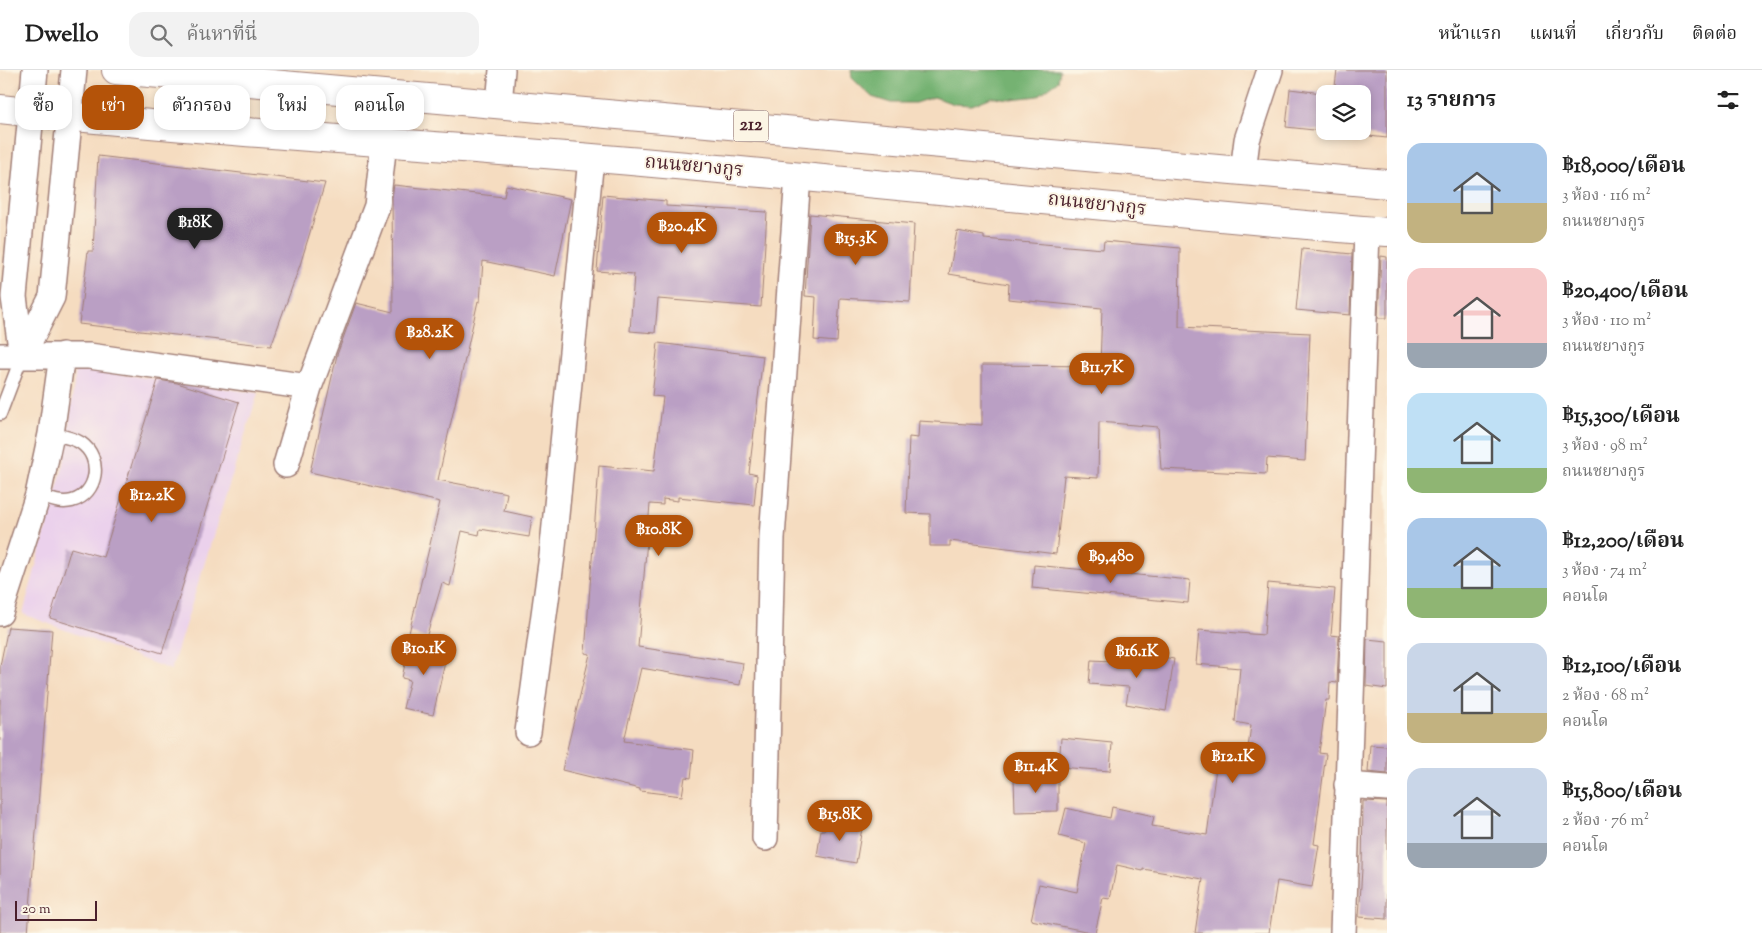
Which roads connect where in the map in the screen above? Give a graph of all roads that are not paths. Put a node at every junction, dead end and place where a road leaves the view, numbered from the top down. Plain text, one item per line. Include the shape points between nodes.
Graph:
1 (35, 70) edge
2 (74, 70) edge
3 (116, 70) edge
4 (502, 70) edge
5 (1270, 70) edge
6 (34, 85) edge
7 (72, 101) edge
8 (499, 104) junction
9 (0, 109) edge
10 (15, 111) edge
11 (72, 116) edge
12 (29, 130) edge
13 (70, 130) edge
14 (384, 142) junction
15 (591, 158) junction
16 (1243, 171) junction
17 (798, 176) junction
18 (1387, 184) edge
19 (1377, 232) edge
20 (62, 355) junction
21 (11, 356) edge
22 (309, 387) junction
23 (0, 414) edge
24 (51, 434) junction
25 (286, 465) dead end
26 (38, 495) junction
27 (0, 614) edge
28 (528, 732) dead end
29 (1347, 785) junction
30 (1387, 788) edge
31 (765, 838) dead end
32 (1342, 933) edge

1 - 6 street
2 - 7 street
3 - 8 main road, 212
4 - 8 street
5 - 16 street via 1247,140
8 - 16 main road, 212
9 - 10 main road, ถนนชยางกูร
11 - 14 main road, ถนนชยางกูร
12 - 21 street
13 - 21 street via 52,297
14 - 15 main road, ถนนชยางกูร
14 - 22 street via 378,206
15 - 17 main road, ถนนชยางกูร
15 - 28 street via 552,556
16 - 18 main road, 212
17 - 19 main road, ถนนชยางกูร
17 - 31 street via 772,538
19 - 29 street
20 - 21 street
20 - 22 street
20 - 24 street
21 - 23 lane
22 - 25 street
24 - 26 street
24 - 26 lane via 74,439 90,452 95,466 93,482 89,490 73,501 63,502
26 - 27 street
29 - 30 street
29 - 32 street

